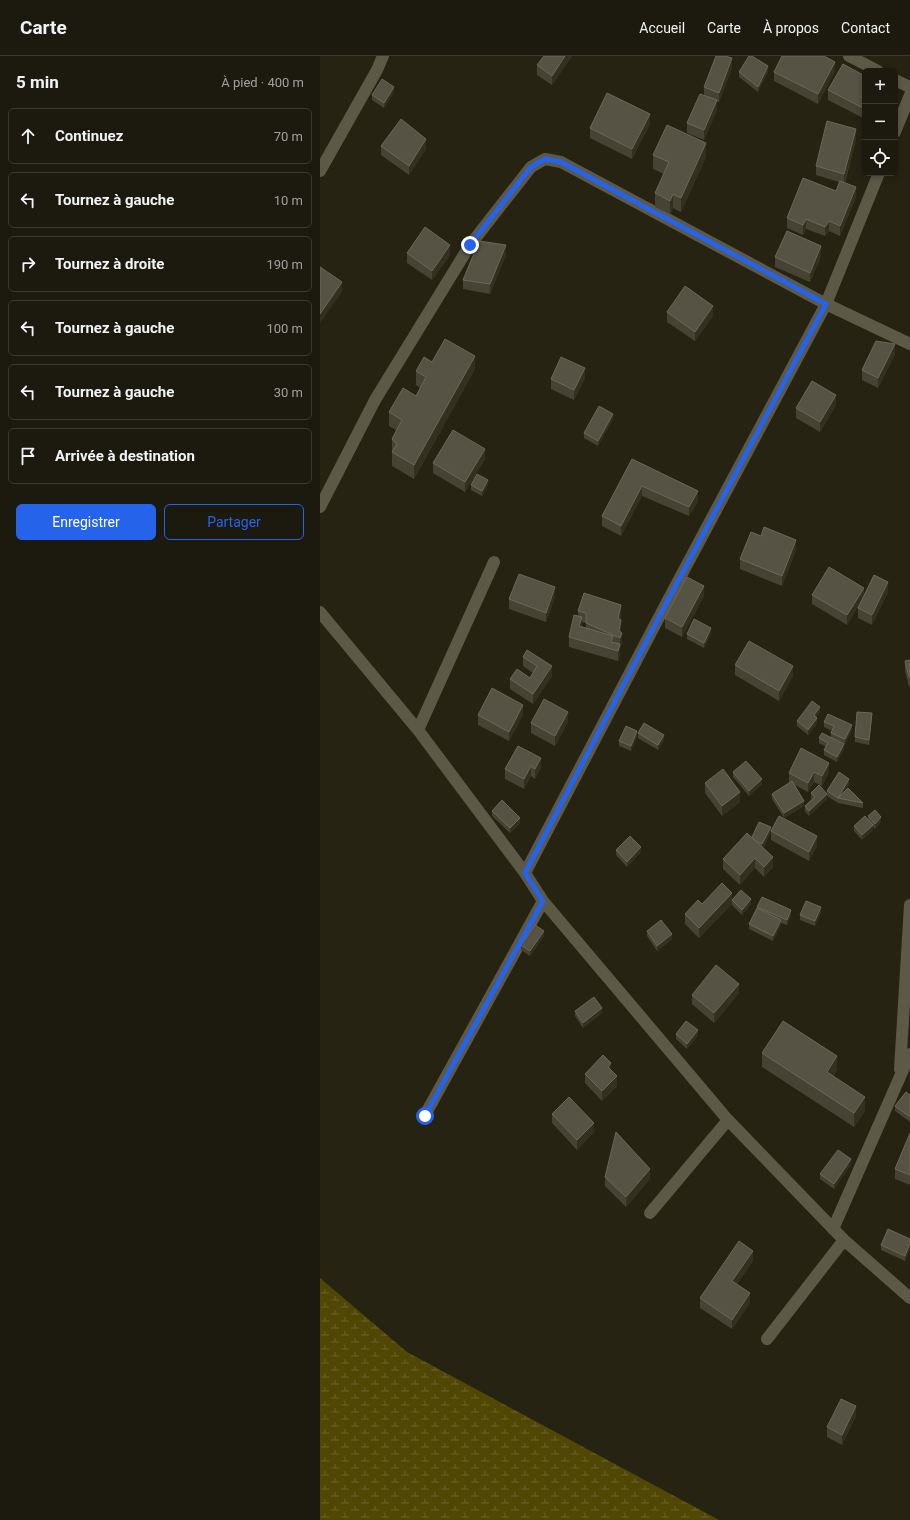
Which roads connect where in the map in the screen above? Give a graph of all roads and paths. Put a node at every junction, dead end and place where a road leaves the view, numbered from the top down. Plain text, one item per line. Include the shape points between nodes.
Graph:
1 (383, 56) edge
2 (849, 56) edge
3 (872, 68) edge
4 (898, 81) edge
5 (910, 87) edge
6 (910, 95) edge
7 (898, 125) edge
8 (320, 171) edge
9 (878, 176) edge
10 (826, 304) junction
11 (910, 344) edge
12 (320, 507) edge
13 (494, 562) dead end
14 (320, 612) edge
15 (418, 730) junction
16 (525, 873) junction
17 (543, 901) junction
18 (910, 905) edge
19 (910, 1054) edge
20 (899, 1078) junction
21 (425, 1116) dead end
22 (728, 1120) junction
23 (650, 1213) dead end
24 (833, 1229) junction
25 (844, 1240) junction
26 (910, 1298) edge
27 (767, 1339) dead end

1 - 8 street
2 - 3 street
4 - 5 street
6 - 7 street
9 - 10 street
10 - 11 street
10 - 12 street via 561,162 545,159 531,167 470,245 375,400
10 - 16 street
13 - 15 street
14 - 15 street
15 - 16 street
16 - 17 street
17 - 21 street
17 - 22 street
18 - 20 street
19 - 20 street
20 - 24 street
22 - 23 street
22 - 24 street
24 - 25 street
25 - 26 street
25 - 27 street

